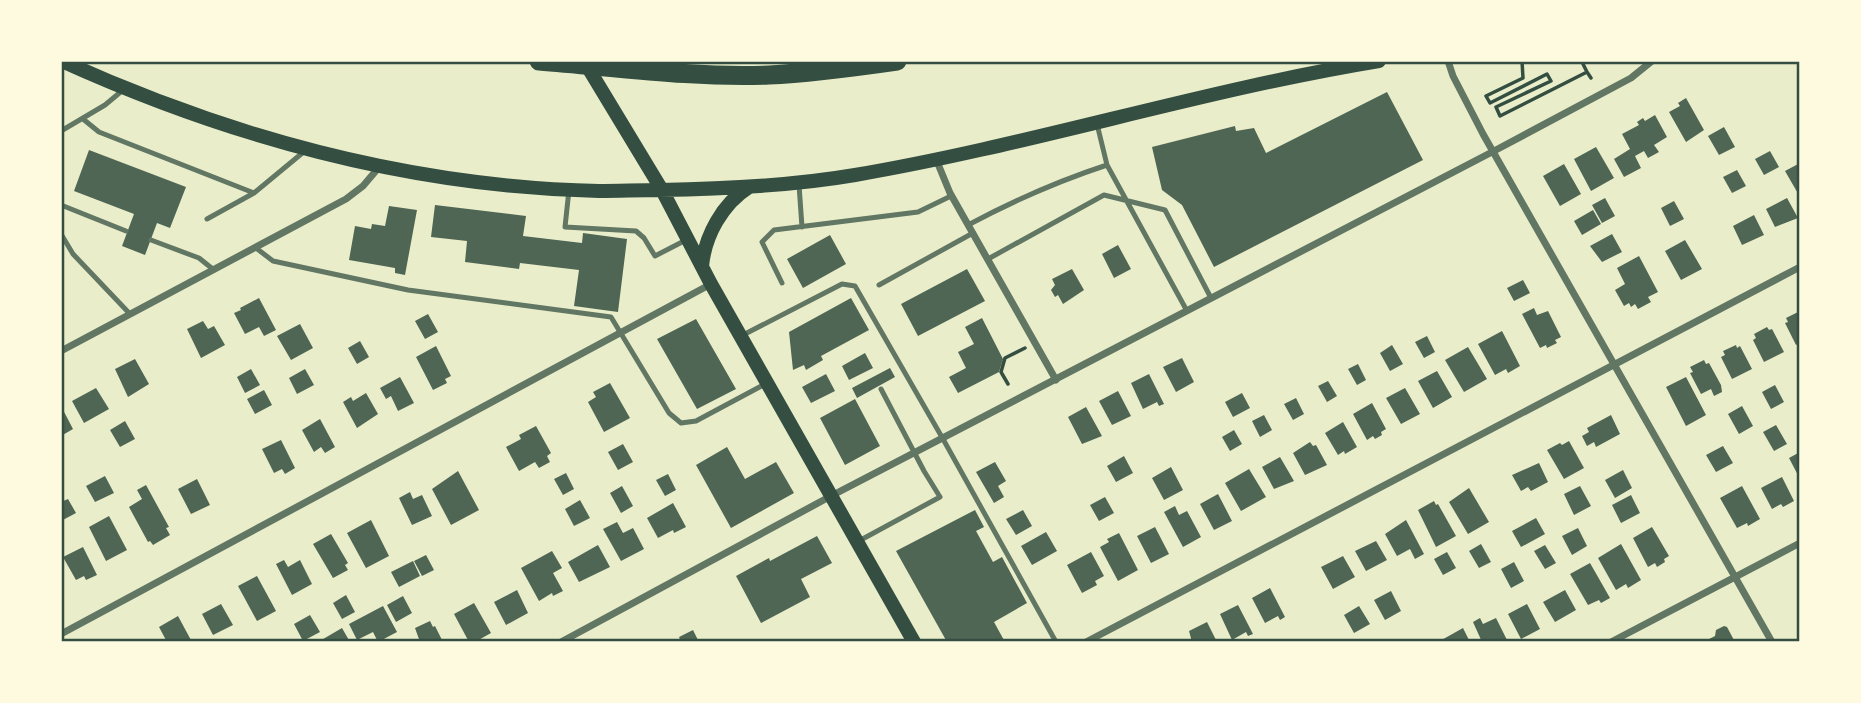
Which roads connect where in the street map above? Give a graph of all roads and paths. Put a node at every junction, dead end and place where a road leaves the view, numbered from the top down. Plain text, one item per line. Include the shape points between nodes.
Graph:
1 (539, 61) edge
2 (584, 61) edge
3 (897, 61) edge
4 (1379, 61) edge
5 (1448, 61) edge
6 (1522, 61) edge
7 (1652, 61) edge
8 (62, 62) edge
9 (1583, 64) dead end
10 (1587, 72) junction
11 (1591, 78) dead end
12 (124, 89) junction
13 (83, 119) junction
14 (1096, 121) junction
15 (61, 131) edge
16 (308, 148) junction
17 (1494, 151) junction
18 (936, 159) junction
19 (380, 165) junction
20 (1107, 165) junction
21 (799, 182) junction
22 (749, 187) junction
23 (569, 190) junction
24 (662, 190) junction
25 (254, 193) junction
26 (951, 196) junction
27 (1128, 201) junction
28 (61, 205) edge
29 (207, 219) dead end
30 (968, 225) junction
31 (802, 227) junction
32 (126, 231) dead end
33 (973, 233) junction
34 (61, 234) edge
35 (687, 239) junction
36 (151, 240) dead end
37 (256, 248) junction
38 (988, 259) junction
39 (702, 266) junction
40 (1800, 267) edge
41 (214, 270) junction
42 (782, 283) dead end
43 (711, 284) junction
44 (879, 285) dead end
45 (1212, 298) junction
46 (1187, 311) junction
47 (130, 314) junction
48 (621, 333) junction
49 (740, 336) junction
50 (1024, 349) dead end
51 (61, 351) edge
52 (1614, 364) junction
53 (1056, 380) junction
54 (768, 383) junction
55 (1008, 384) dead end
56 (881, 389) dead end
57 (943, 439) junction
58 (914, 453) junction
59 (831, 496) junction
60 (857, 542) junction
61 (1800, 543) edge
62 (1734, 577) junction
63 (61, 634) edge
64 (561, 642) edge
65 (914, 642) edge
66 (1056, 642) edge
67 (1086, 642) edge
68 (1611, 642) edge
69 (1772, 642) edge

1 - 3 highway via 688,74 768,75
2 - 24 main road
4 - 14 main road
5 - 17 street
6 - 10 path via 1523,78 1486,96 1490,103 1547,74 1551,80 1496,107 1500,116
7 - 17 street via 1631,78
8 - 12 main road
9 - 10 path
10 - 11 path
12 - 13 lane
12 - 16 main road via 212,121
13 - 15 lane
13 - 25 lane via 99,132
14 - 18 main road
14 - 20 lane
16 - 19 main road
16 - 25 lane
17 - 45 street
17 - 52 street
18 - 21 main road
18 - 26 street
19 - 23 main road
19 - 37 street via 357,192
20 - 27 lane
20 - 30 lane via 1010,202
21 - 22 main road
21 - 31 lane
22 - 24 main road
22 - 39 main road via 710,231
23 - 24 main road
23 - 35 lane via 565,227 635,231 655,256
24 - 35 main road
25 - 29 lane
26 - 30 street
26 - 31 lane via 918,212
27 - 38 lane via 1104,195
27 - 45 lane via 1165,210
27 - 46 lane
28 - 32 lane
30 - 33 street
31 - 42 lane via 774,230 761,242
33 - 38 street
33 - 44 lane
34 - 47 lane via 73,254
35 - 39 main road
36 - 41 lane via 199,258
37 - 41 street
37 - 48 lane via 273,261 408,290 611,317
38 - 53 street
39 - 43 main road
40 - 52 street
41 - 47 street
43 - 48 street
43 - 49 main road
45 - 46 street
46 - 53 street
47 - 51 street
48 - 54 lane via 669,413 681,423 696,421
48 - 63 street
49 - 54 main road
49 - 57 lane via 842,284 855,286
50 - 55 path via 1005,358 1001,372
52 - 62 street
52 - 67 street
53 - 57 street
54 - 59 main road
56 - 58 lane
57 - 58 street
57 - 66 lane
58 - 59 street
58 - 60 lane via 940,497
59 - 60 main road
59 - 64 street
60 - 65 main road
61 - 62 street
62 - 68 street
62 - 69 street

